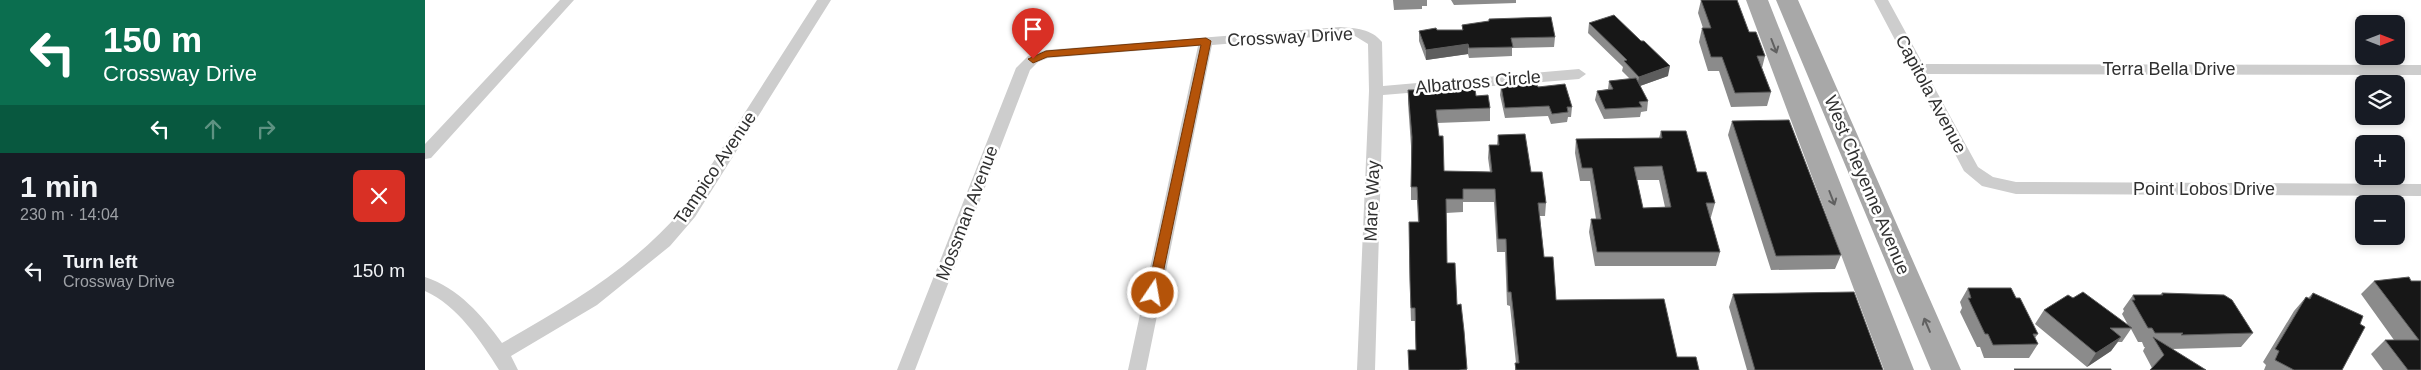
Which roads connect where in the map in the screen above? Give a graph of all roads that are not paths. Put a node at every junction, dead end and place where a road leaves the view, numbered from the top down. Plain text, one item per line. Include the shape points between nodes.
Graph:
1 (567, 0) edge
2 (824, 0) edge
3 (1757, 0) edge
4 (1778, 0) edge
5 (1787, 0) edge
6 (1881, 0) edge
7 (1368, 36) joint
8 (1206, 41) junction
9 (1033, 59) joint
10 (1817, 69) junction
11 (1917, 69) junction
12 (2421, 70) edge
13 (1579, 74) dead end
14 (1376, 90) junction
15 (425, 154) edge
16 (1988, 182) joint
17 (2421, 190) edge
18 (425, 284) edge
19 (499, 354) junction
20 (509, 370) edge
21 (906, 370) edge
22 (1137, 370) edge
23 (1367, 370) edge
24 (1899, 370) edge
25 (1946, 370) edge

1 - 15 street
2 - 19 street, Tampico Avenue via 689,213 664,242 591,300
3 -> 24 main road, West Cheyenne Avenue
4 - 10 main road via 1802,51
5 - 10 main road, West Cheyenne Avenue
6 - 11 street, Capitola Avenue
7 - 8 street, Crossway Drive via 1358,32 1340,32
7 - 14 street, Mare Way via 1375,42
8 - 9 street, Crossway Drive via 1046,54
8 - 22 street
9 - 21 street, Mossman Avenue via 1023,68
25 -> 10 main road, West Cheyenne Avenue
11 - 12 street, Terra Bella Drive
11 - 16 street, Capitola Avenue via 1972,171
13 - 14 street, Albatross Circle
14 - 23 street, Mare Way
16 - 17 street, Point Lobos Drive via 2016,188
18 - 19 street via 433,286 469,314
19 - 20 street

